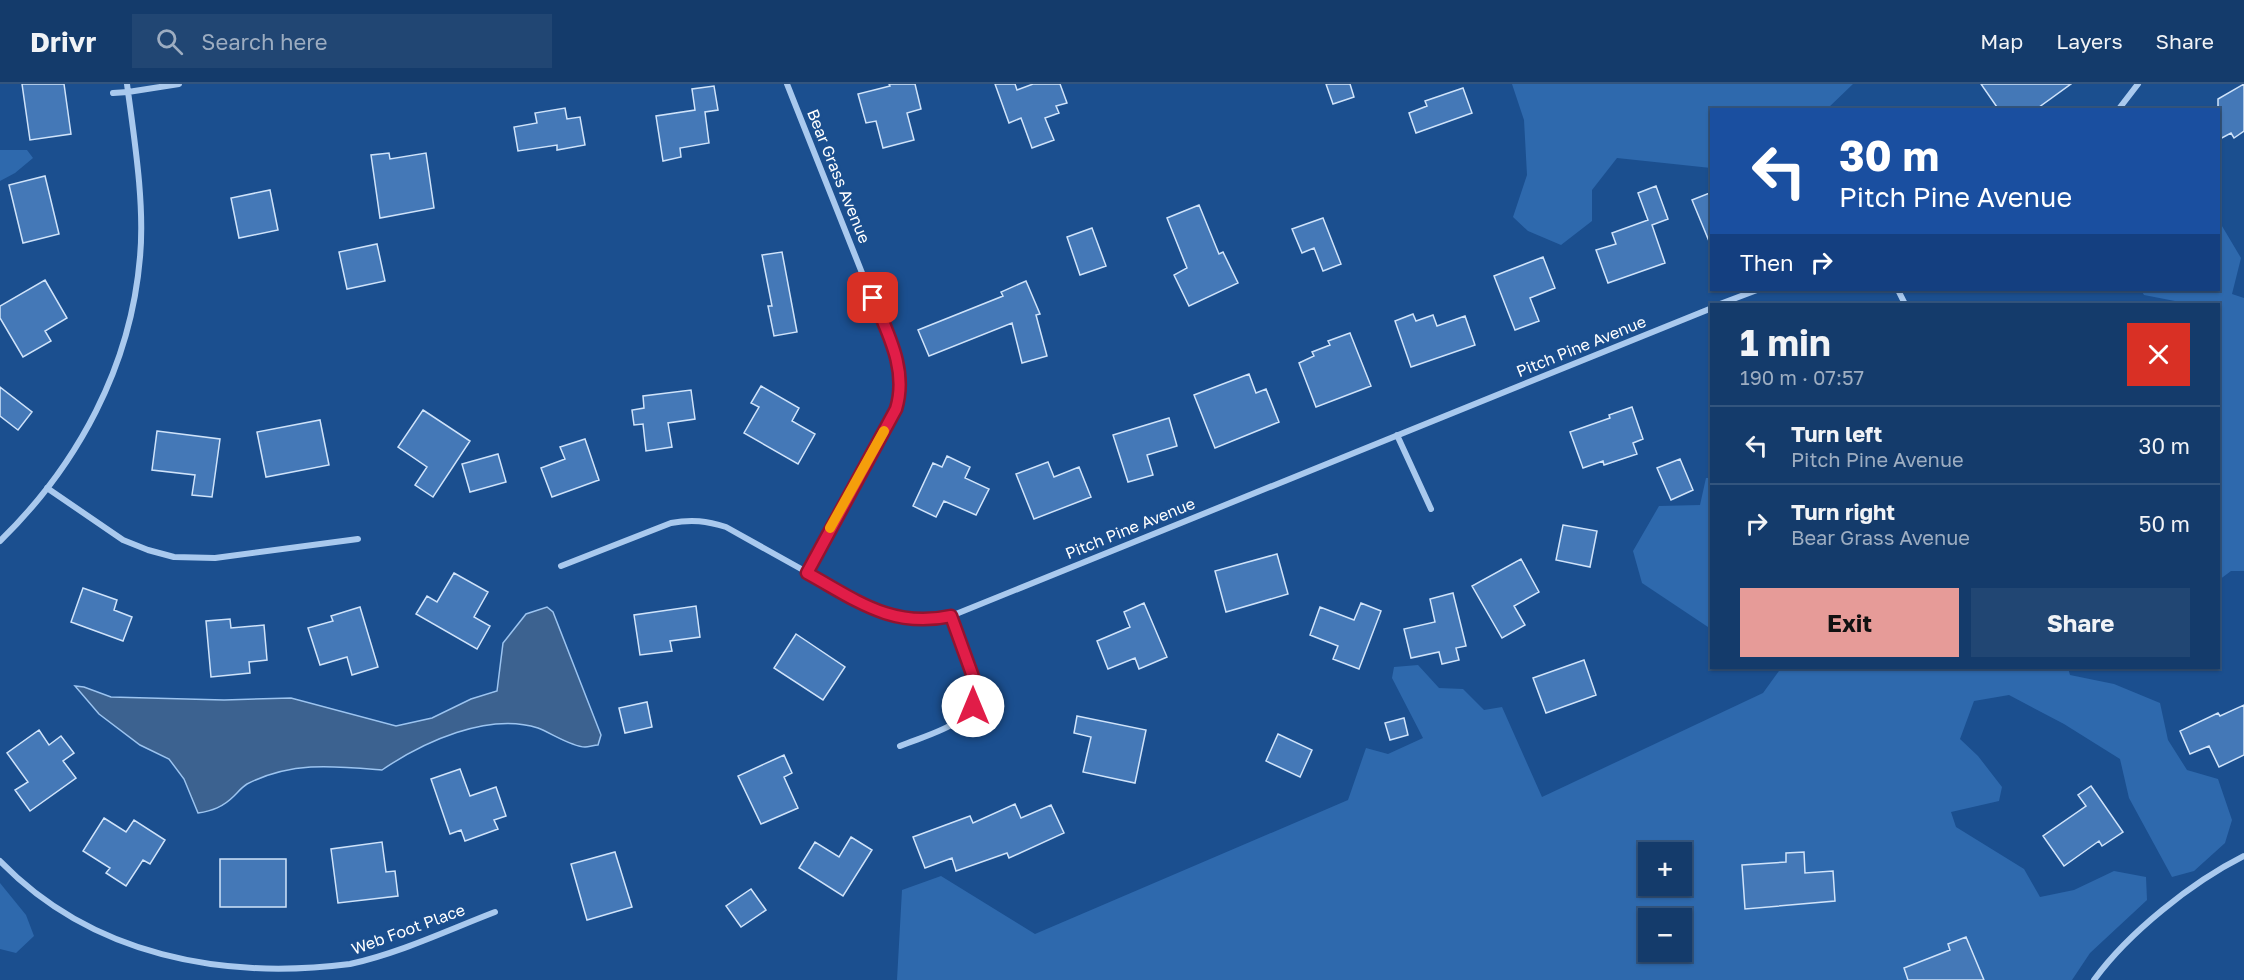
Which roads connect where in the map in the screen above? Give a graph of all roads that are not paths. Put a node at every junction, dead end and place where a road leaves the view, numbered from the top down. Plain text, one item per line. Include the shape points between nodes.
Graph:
1 (127, 84) edge
2 (179, 84) edge
3 (787, 84) edge
4 (2138, 84) edge
5 (113, 93) dead end
6 (128, 93) junction
7 (2120, 108) edge
8 (1754, 291) edge
9 (1723, 303) edge
10 (1710, 309) edge
11 (1397, 435) junction
12 (47, 488) junction
13 (1431, 508) dead end
14 (358, 539) dead end
15 (0, 541) edge
16 (561, 566) dead end
17 (807, 573) junction
18 (951, 616) junction
19 (900, 746) dead end
20 (2244, 856) edge
21 (0, 861) edge
22 (495, 912) dead end
23 (2094, 980) edge

1 - 6 street
2 - 6 street
3 - 17 street, Bear Grass Avenue via 901,377 896,409
4 - 7 street
5 - 6 street
6 - 12 street via 141,211 135,296 111,380 79,444
8 - 9 street
10 - 11 street, Pitch Pine Avenue
11 - 13 street
11 - 18 street, Pitch Pine Avenue
12 - 14 street via 123,540 174,557 215,558
12 - 15 street
16 - 17 street, Pitch Pine Avenue via 671,523 690,520 726,527
17 - 18 street, Pitch Pine Avenue via 886,615 910,620
18 - 19 street via 976,685 973,706 958,722
20 - 23 street via 2151,921
21 - 22 street, Web Foot Place via 32,891 99,934 146,954 214,971 284,974 351,964 391,953

